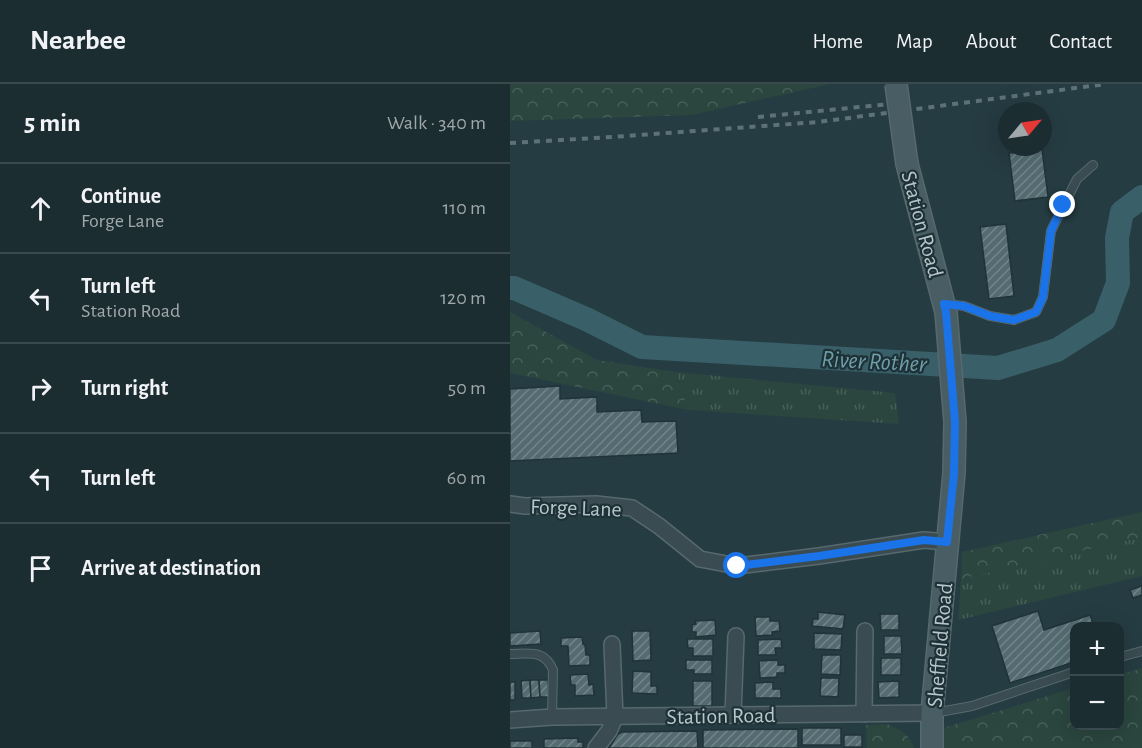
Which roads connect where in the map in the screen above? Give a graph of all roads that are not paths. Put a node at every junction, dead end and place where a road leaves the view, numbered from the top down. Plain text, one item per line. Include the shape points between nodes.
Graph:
1 (896, 84) edge
2 (1093, 165) dead end
3 (944, 304) junction
4 (510, 504) edge
5 (947, 542) junction
6 (865, 631) dead end
7 (736, 636) dead end
8 (612, 644) dead end
9 (1142, 651) edge
10 (510, 654) edge
11 (1124, 656) edge
12 (1070, 673) edge
13 (932, 713) junction
14 (864, 714) junction
15 (733, 715) junction
16 (552, 717) junction
17 (615, 717) junction
18 (510, 720) edge
19 (596, 748) edge
20 (932, 748) edge

1 - 3 main road, Station Road, bridge via 907,164
2 - 3 lane via 1077,179 1051,231 1043,297 1036,312 1014,320
3 - 5 main road, Station Road via 955,422
4 - 5 street, Forge Lane via 632,508 700,559 737,566 924,540
5 - 13 main road, Sheffield Road
6 - 14 street
7 - 15 street
8 - 17 street
9 - 11 lane
10 - 16 lane via 538,654 551,664
12 - 13 lane via 972,706
13 - 14 street, Station Road
13 - 20 main road, Sheffield Road
14 - 15 street, Station Road
15 - 17 street, Station Road
16 - 17 street, Station Road
16 - 18 street, Station Road
17 - 19 street

